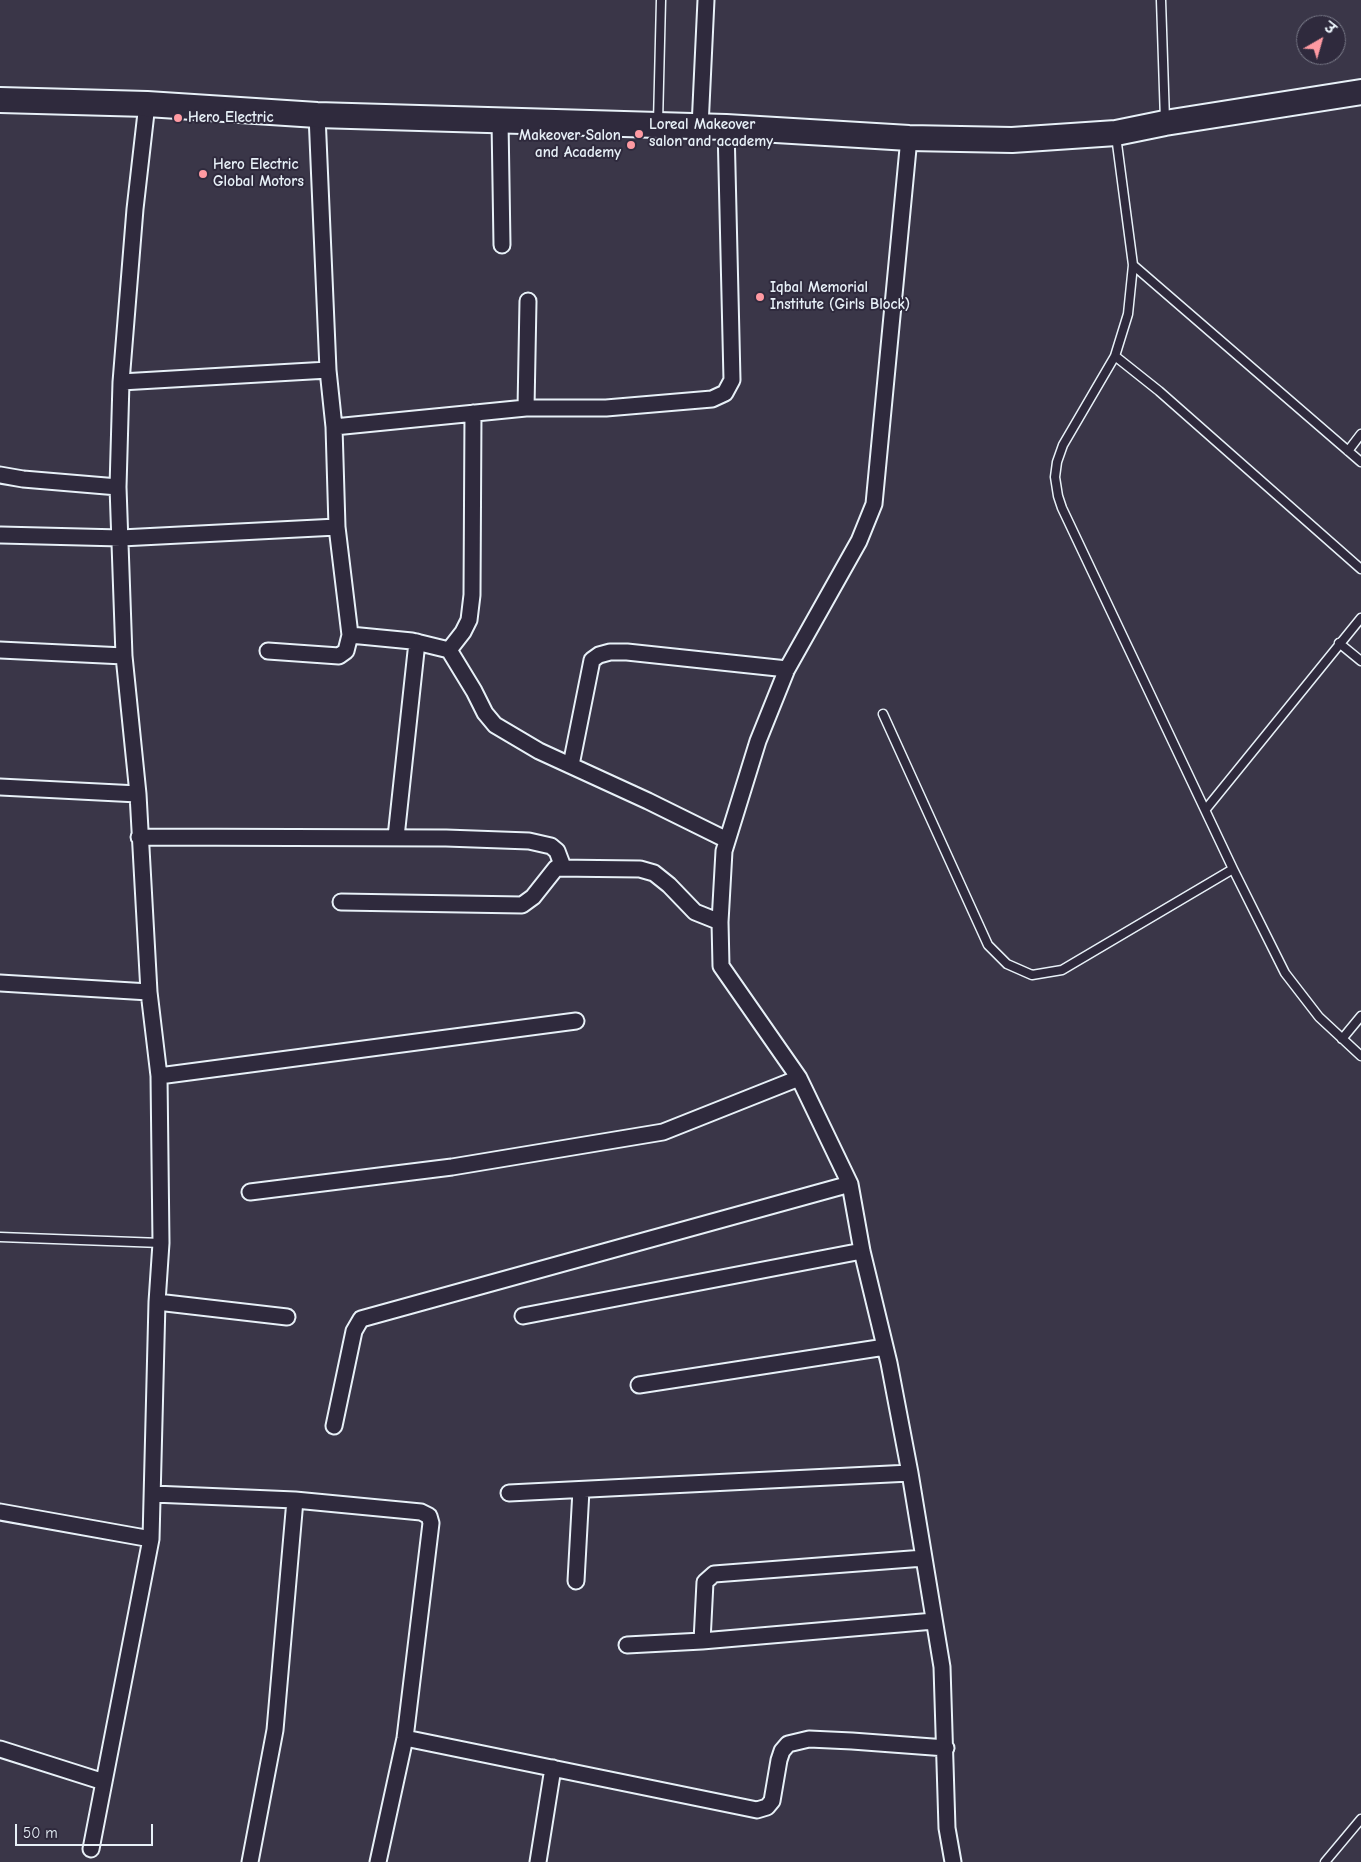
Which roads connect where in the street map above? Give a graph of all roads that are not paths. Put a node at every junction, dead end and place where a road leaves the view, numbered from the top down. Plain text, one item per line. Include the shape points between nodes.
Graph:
1 (661, 0) edge
2 (706, 0) edge
3 (1161, 0) edge
4 (1361, 92) edge
5 (0, 100) edge
6 (148, 104) junction
7 (317, 115) junction
8 (500, 121) junction
9 (1165, 122) junction
10 (658, 125) junction
11 (700, 127) junction
12 (726, 127) junction
13 (1116, 133) junction
14 (909, 138) junction
15 (502, 245) dead end
16 (1133, 265) junction
17 (528, 301) dead end
18 (1115, 356) junction
19 (328, 370) junction
20 (121, 382) junction
21 (526, 408) junction
22 (473, 413) junction
23 (334, 426) junction
24 (1361, 434) edge
25 (1348, 451) junction
26 (1361, 462) edge
27 (0, 474) edge
28 (118, 487) junction
29 (337, 528) junction
30 (1, 535) edge
31 (121, 538) junction
32 (1361, 569) edge
33 (1361, 618) edge
34 (350, 636) junction
35 (418, 642) junction
36 (1340, 643) junction
37 (0, 650) edge
38 (449, 650) junction
39 (268, 651) dead end
40 (124, 656) junction
41 (1361, 661) edge
42 (787, 669) junction
43 (883, 714) dead end
44 (571, 765) junction
45 (0, 787) edge
46 (138, 794) junction
47 (1206, 809) junction
48 (139, 837) junction
49 (396, 837) junction
50 (727, 840) junction
51 (563, 868) junction
52 (1233, 869) junction
53 (341, 902) dead end
54 (720, 922) junction
55 (0, 983) edge
56 (149, 992) junction
57 (1361, 1016) edge
58 (576, 1021) dead end
59 (1342, 1039) junction
60 (1361, 1056) edge
61 (159, 1076) junction
62 (799, 1078) junction
63 (850, 1184) junction
64 (250, 1192) dead end
65 (0, 1237) edge
66 (161, 1244) junction
67 (862, 1251) junction
68 (157, 1302) junction
69 (522, 1316) dead end
70 (286, 1317) dead end
71 (885, 1347) junction
72 (640, 1385) dead end
73 (334, 1426) dead end
74 (910, 1473) junction
75 (582, 1490) junction
76 (509, 1493) dead end
77 (153, 1494) junction
78 (295, 1500) junction
79 (0, 1512) edge
80 (151, 1538) junction
81 (924, 1558) junction
82 (576, 1582) dead end
83 (934, 1621) junction
84 (702, 1641) junction
85 (627, 1644) dead end
86 (405, 1738) junction
87 (946, 1748) junction
88 (0, 1749) edge
89 (553, 1768) junction
90 (104, 1782) junction
91 (1361, 1819) edge
92 (91, 1848) dead end
93 (250, 1862) edge
94 (378, 1862) edge
95 (538, 1862) edge
96 (953, 1862) edge
97 (1325, 1862) edge

1 - 10 lane
2 - 11 street
3 - 9 lane
4 - 9 main road
5 - 6 main road
6 - 7 main road
6 - 20 street via 135,209
7 - 8 main road
7 - 19 street
8 - 10 main road
8 - 15 street
9 - 13 main road
10 - 11 main road
11 - 12 main road
12 - 14 main road
12 - 21 street via 732,380 728,390 712,398 635,406
13 - 14 main road via 1012,140
13 - 16 lane
14 - 42 street via 874,504 859,540
16 - 18 lane via 1128,314
16 - 25 lane
17 - 21 street
18 - 32 lane
18 - 47 lane via 1063,445 1055,477 1058,496
19 - 20 street
19 - 23 street
20 - 28 street
21 - 22 street
22 - 23 street
22 - 38 street via 472,595 469,620
23 - 29 street
24 - 25 lane
25 - 26 lane
27 - 28 street
28 - 31 street
29 - 31 street
29 - 34 street
30 - 31 street
31 - 40 street
33 - 36 lane
34 - 35 street
34 - 39 street via 346,651 339,656
35 - 38 street
35 - 49 street
36 - 41 lane
36 - 47 lane
37 - 40 street
38 - 44 street via 495,725 539,751
40 - 46 street
42 - 44 street via 627,652 599,654 592,660
42 - 50 street via 758,741
43 - 52 lane via 988,944 1006,964 1032,975 1062,970
44 - 50 street
45 - 46 street
46 - 48 street
47 - 52 lane
48 - 49 street
48 - 56 street
49 - 51 street via 529,841 557,851
50 - 54 street
51 - 53 street via 556,868 533,897 522,905
51 - 54 street via 647,870 669,885 695,912
52 - 59 lane via 1286,973 1319,1017
54 - 62 street via 721,966
55 - 56 street
56 - 61 street
57 - 59 lane
58 - 61 street
59 - 60 lane
61 - 66 street
62 - 63 street
62 - 64 street via 663,1132 452,1167
63 - 67 street
63 - 73 street via 361,1319 354,1332
65 - 66 lane
66 - 68 street
67 - 69 street
67 - 71 street
68 - 70 street
68 - 77 street
71 - 72 street
71 - 74 street
74 - 75 street
74 - 81 street
75 - 76 street
75 - 82 street
77 - 78 street
77 - 80 street
78 - 86 street via 421,1512 429,1516 431,1523
78 - 93 street via 275,1730
79 - 80 street
80 - 90 street
81 - 83 street
81 - 84 street via 714,1574 705,1582
83 - 84 street
83 - 87 street via 942,1667
84 - 85 street
86 - 89 street
86 - 94 street
87 - 89 street via 835,1740 788,1744 779,1760 772,1801 767,1807 757,1810
87 - 96 street via 948,1828
88 - 90 street
89 - 95 street
90 - 92 street
91 - 97 lane

